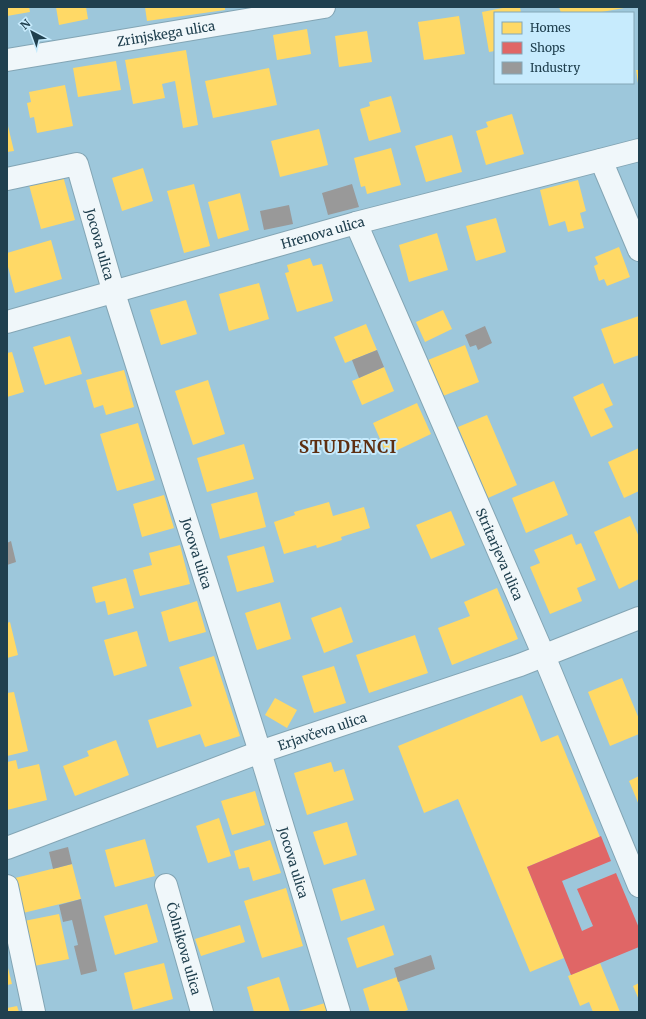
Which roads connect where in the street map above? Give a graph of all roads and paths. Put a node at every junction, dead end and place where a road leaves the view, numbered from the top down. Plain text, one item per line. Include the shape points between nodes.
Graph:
1 (324, 7) edge
2 (7, 60) edge
3 (639, 150) edge
4 (601, 160) junction
5 (7, 179) edge
6 (356, 223) junction
7 (639, 250) edge
8 (113, 290) junction
9 (7, 322) edge
10 (639, 618) edge
11 (544, 656) junction
12 (260, 752) junction
13 (7, 848) edge
14 (166, 885) dead end
15 (7, 886) edge
16 (639, 886) edge
17 (34, 1012) edge
18 (202, 1012) edge
19 (339, 1012) edge

1 - 2 street, Zrinjskega ulica
3 - 4 street, Hrenova ulica
4 - 6 street, Hrenova ulica
4 - 7 street
5 - 8 street, Jocova ulica via 78,164
6 - 8 street, Hrenova ulica
6 - 11 street, Stritarjeva ulica
8 - 9 street, Hrenova ulica
8 - 12 street, Jocova ulica
10 - 11 street, Erjavčeva ulica
11 - 12 street, Erjavčeva ulica
11 - 16 street, Stritarjeva ulica
12 - 13 street, Erjavčeva ulica
12 - 19 street, Jocova ulica
14 - 18 street, Čolnikova ulica
15 - 17 street

